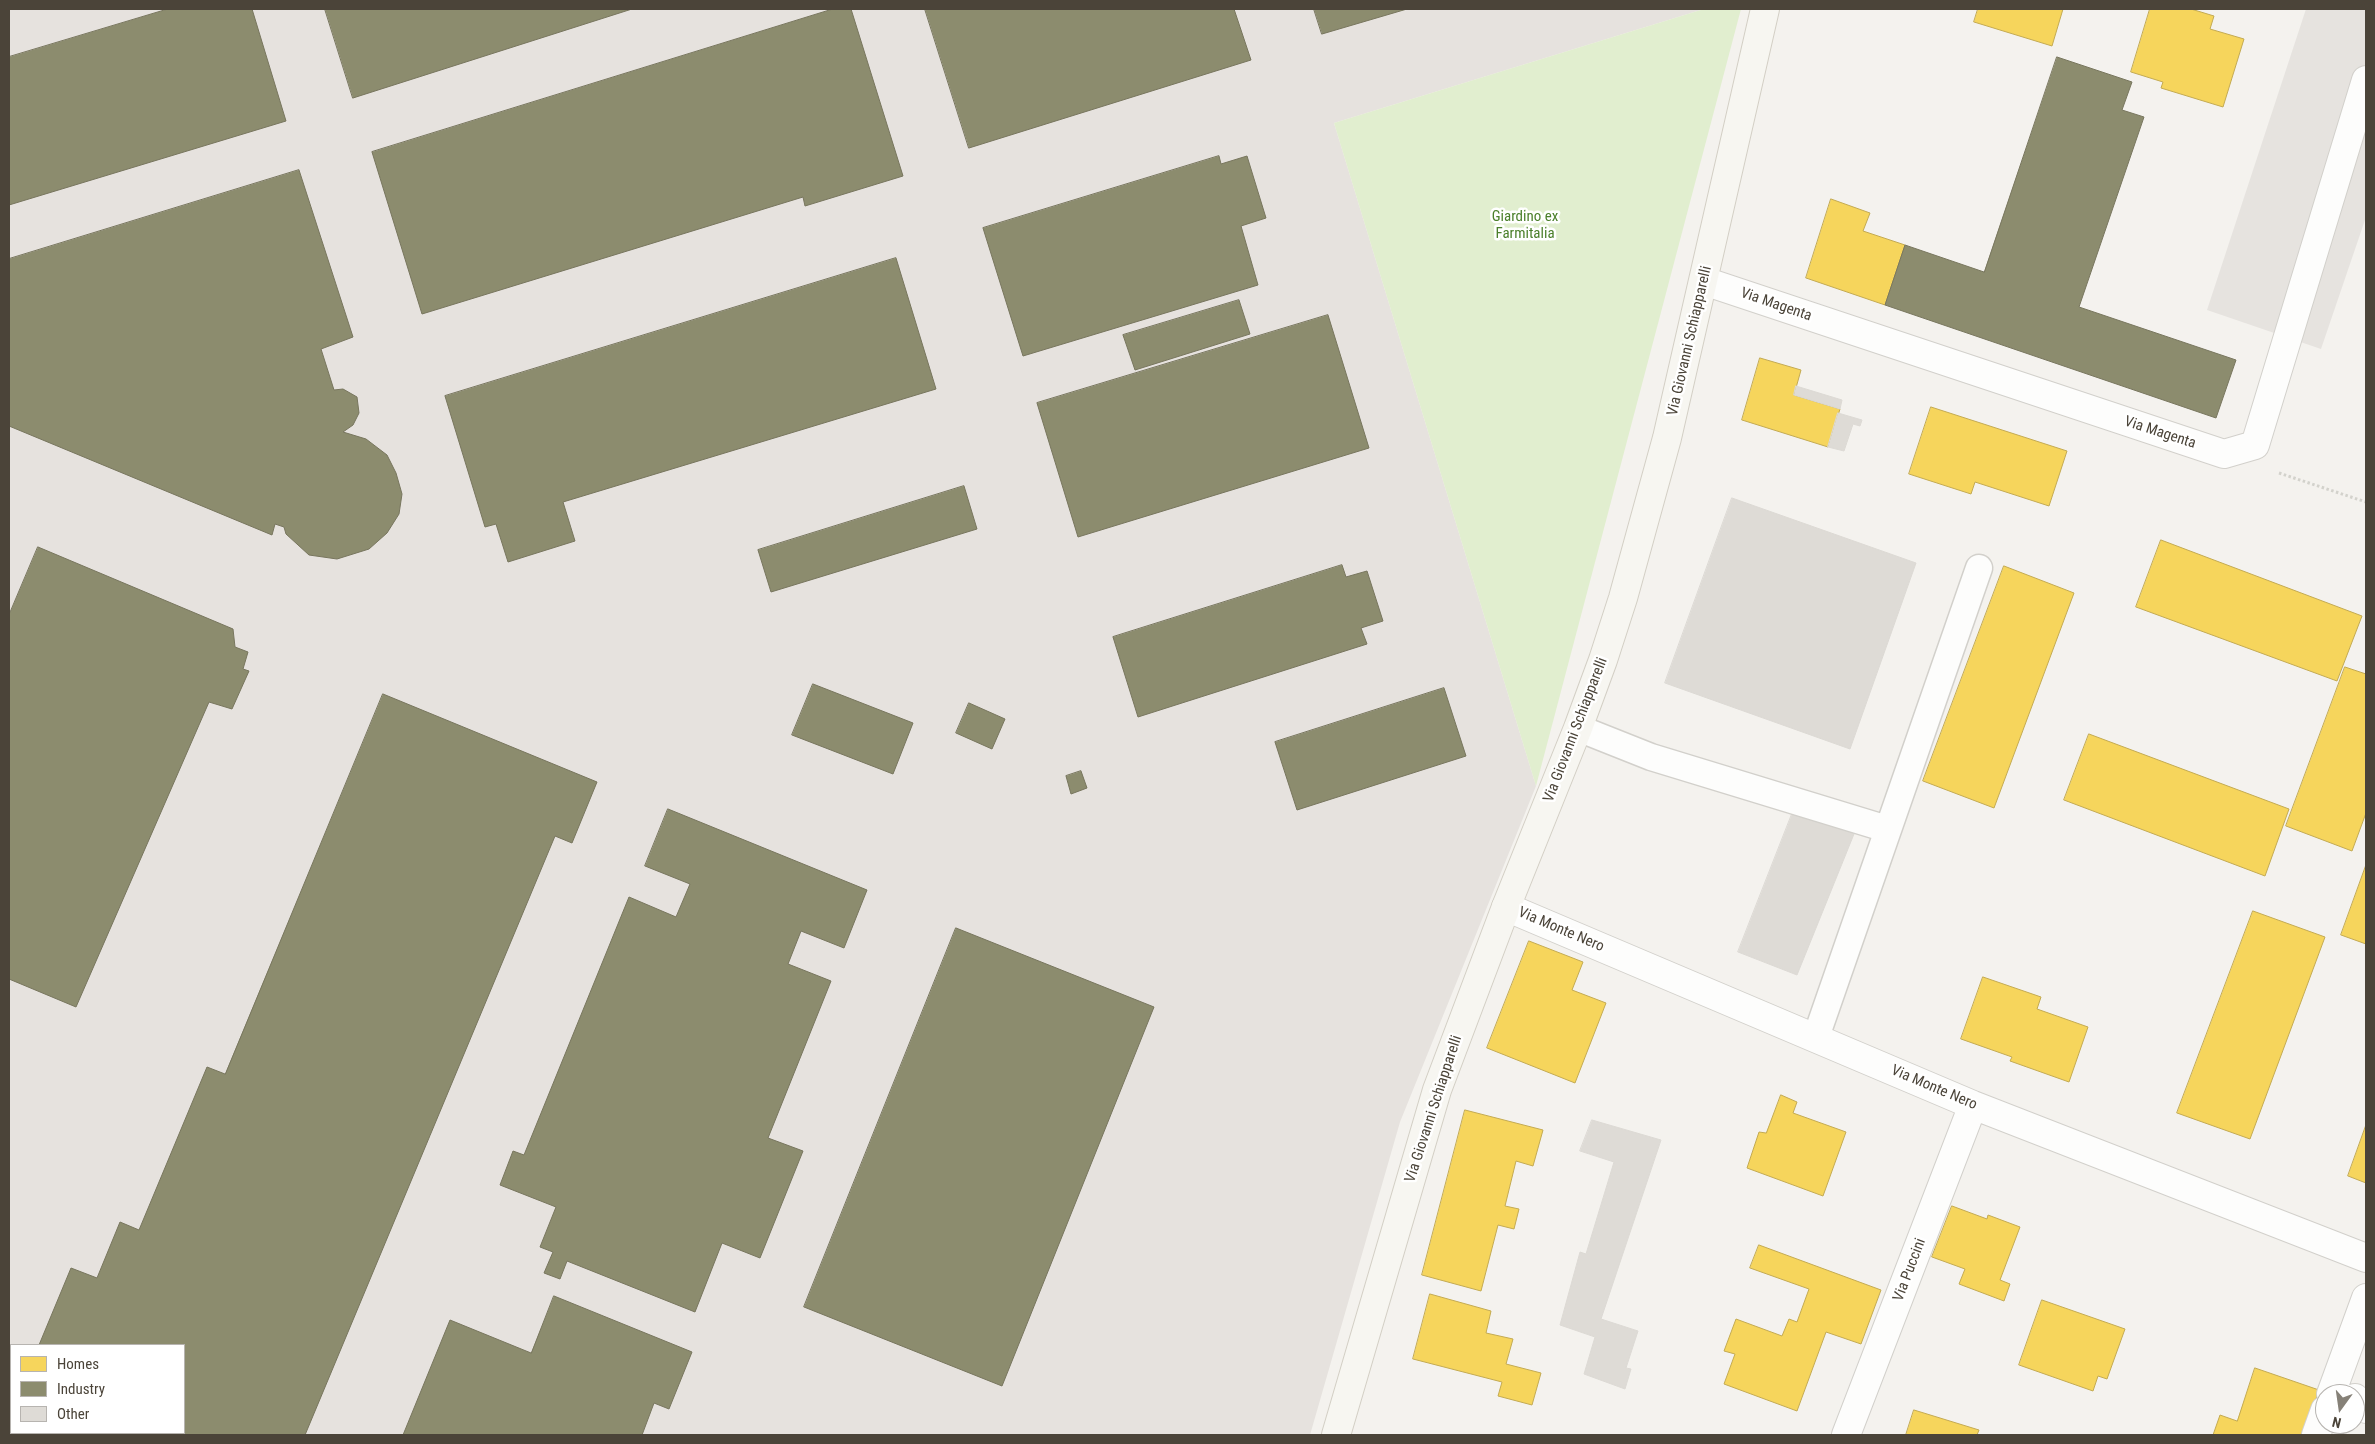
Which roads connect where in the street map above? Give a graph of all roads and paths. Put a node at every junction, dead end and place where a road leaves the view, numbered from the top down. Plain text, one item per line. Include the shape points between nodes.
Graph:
1 (1765, 9) edge
2 (2366, 80) edge
3 (1704, 281) junction
4 (2277, 472) dead end
5 (2366, 502) edge
6 (1979, 568) dead end
7 (1578, 728) junction
8 (1887, 829) junction
9 (1506, 906) junction
10 (1816, 1037) junction
11 (1973, 1105) junction
12 (2366, 1258) edge
13 (2366, 1298) edge
14 (2345, 1384) edge
15 (1336, 1435) edge
16 (1846, 1435) edge

1 - 3 street, Via Giovanni Schiapparelli
2 - 3 street, Via Magenta via 2255,445 2224,454
3 - 7 street, Via Giovanni Schiapparelli via 1668,438 1623,598
4 - 5 path
6 - 8 lane
7 - 8 lane via 1651,757
7 - 9 street, Via Giovanni Schiapparelli
8 - 10 lane
9 - 10 street, Via Monte Nero
9 - 15 street, Via Giovanni Schiapparelli via 1437,1090
10 - 11 street, Via Monte Nero
11 - 12 street, Via Monte Nero
11 - 16 street, Via Puccini
13 - 14 street

